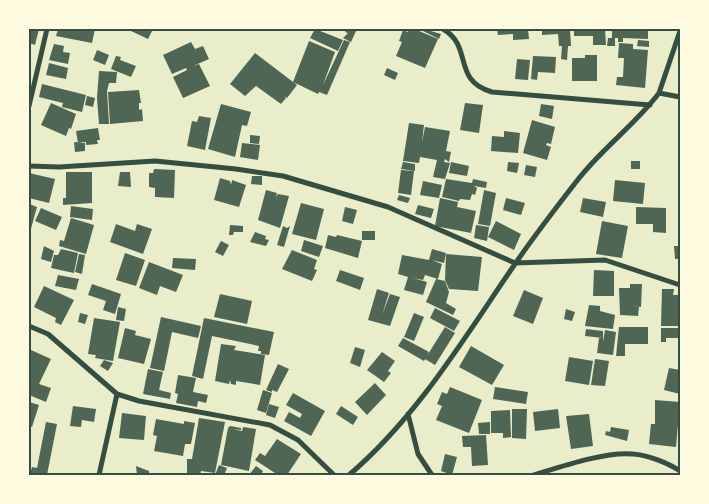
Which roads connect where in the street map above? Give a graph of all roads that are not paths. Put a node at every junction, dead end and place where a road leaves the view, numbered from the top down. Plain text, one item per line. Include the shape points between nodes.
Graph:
1 (47, 29) edge
2 (443, 29) edge
3 (680, 31) edge
4 (659, 94) junction
5 (680, 97) edge
6 (650, 105) junction
7 (29, 106) edge
8 (29, 166) edge
9 (515, 263) junction
10 (680, 285) edge
11 (29, 326) edge
12 (116, 394) junction
13 (408, 414) junction
14 (680, 471) edge
15 (99, 475) edge
16 (334, 475) edge
17 (349, 475) edge
18 (432, 475) edge
19 (534, 475) edge

1 - 7 street
2 - 6 street via 459,43 468,77 478,88 492,92
3 - 4 street
4 - 5 street
4 - 6 street
6 - 9 street via 610,142 577,180
8 - 9 street via 155,161 283,176 388,207
9 - 10 street via 604,260
9 - 13 street via 459,348
11 - 12 street via 48,334
12 - 15 street
12 - 16 street via 138,401 270,425 298,440
13 - 17 street via 369,458
13 - 18 street via 418,454
14 - 19 street via 633,454 573,462

